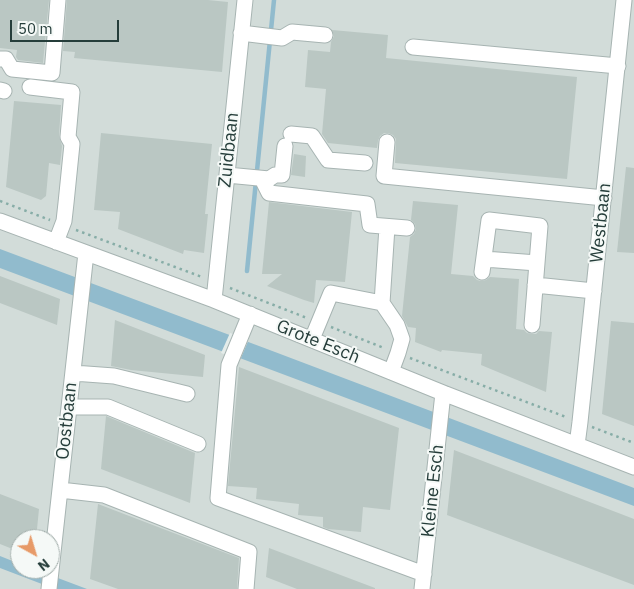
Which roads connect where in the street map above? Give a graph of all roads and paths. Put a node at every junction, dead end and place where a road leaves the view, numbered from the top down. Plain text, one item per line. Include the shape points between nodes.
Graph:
1 (58, 0) edge
2 (245, 0) edge
3 (624, 0) edge
4 (242, 33) junction
5 (325, 35) dead end
6 (413, 47) dead end
7 (0, 58) edge
8 (618, 66) junction
9 (30, 87) dead end
10 (387, 142) dead end
11 (365, 163) dead end
12 (227, 175) junction
13 (256, 178) junction
14 (604, 198) junction
15 (0, 221) edge
16 (387, 227) junction
17 (407, 228) dead end
18 (56, 242) junction
19 (86, 253) junction
20 (537, 263) junction
21 (535, 285) junction
22 (594, 290) junction
23 (214, 300) junction
24 (382, 303) junction
25 (250, 314) junction
26 (532, 325) dead end
27 (312, 339) junction
28 (391, 372) junction
29 (73, 374) junction
30 (443, 393) junction
31 (188, 394) dead end
32 (69, 407) junction
33 (198, 444) dead end
34 (577, 445) junction
35 (634, 467) edge
36 (60, 490) junction
37 (424, 574) junction
38 (49, 589) edge
39 (246, 589) edge
40 (422, 589) edge

1 - 7 street via 52,73 12,69 6,59
2 - 4 street, Zuidbaan
3 - 8 street, Westbaan
4 - 5 street via 282,38 292,32
4 - 12 street, Zuidbaan
6 - 8 street
8 - 14 street, Westbaan
9 - 18 street via 72,92 68,137 72,144 66,203 64,221
10 - 14 street via 384,176
11 - 13 street via 328,160 312,136 288,140 282,175
12 - 13 street
12 - 23 street, Zuidbaan
13 - 16 street via 269,193 367,204 370,225
14 - 22 street, Westbaan
15 - 18 street, Grote Esch
16 - 17 street
16 - 24 street
18 - 19 street, Grote Esch
19 - 23 street, Grote Esch
19 - 29 street, Oostbaan
20 - 20 street via 540,226 489,220 483,266
20 - 21 street
21 - 22 street
21 - 26 street
22 - 34 street, Westbaan
23 - 25 street, Grote Esch
24 - 27 street via 331,293
24 - 28 street via 402,339
25 - 27 street, Grote Esch
25 - 37 street via 229,366 218,498
27 - 28 street, Grote Esch
28 - 30 street, Grote Esch
29 - 31 street via 114,376
29 - 32 street, Oostbaan
30 - 34 street, Grote Esch
30 - 37 street, Kleine Esch
32 - 33 street via 108,408
32 - 36 street, Oostbaan
34 - 35 street, Grote Esch
36 - 38 street, Oostbaan
36 - 39 street via 104,495 249,552
37 - 40 street, Kleine Esch

